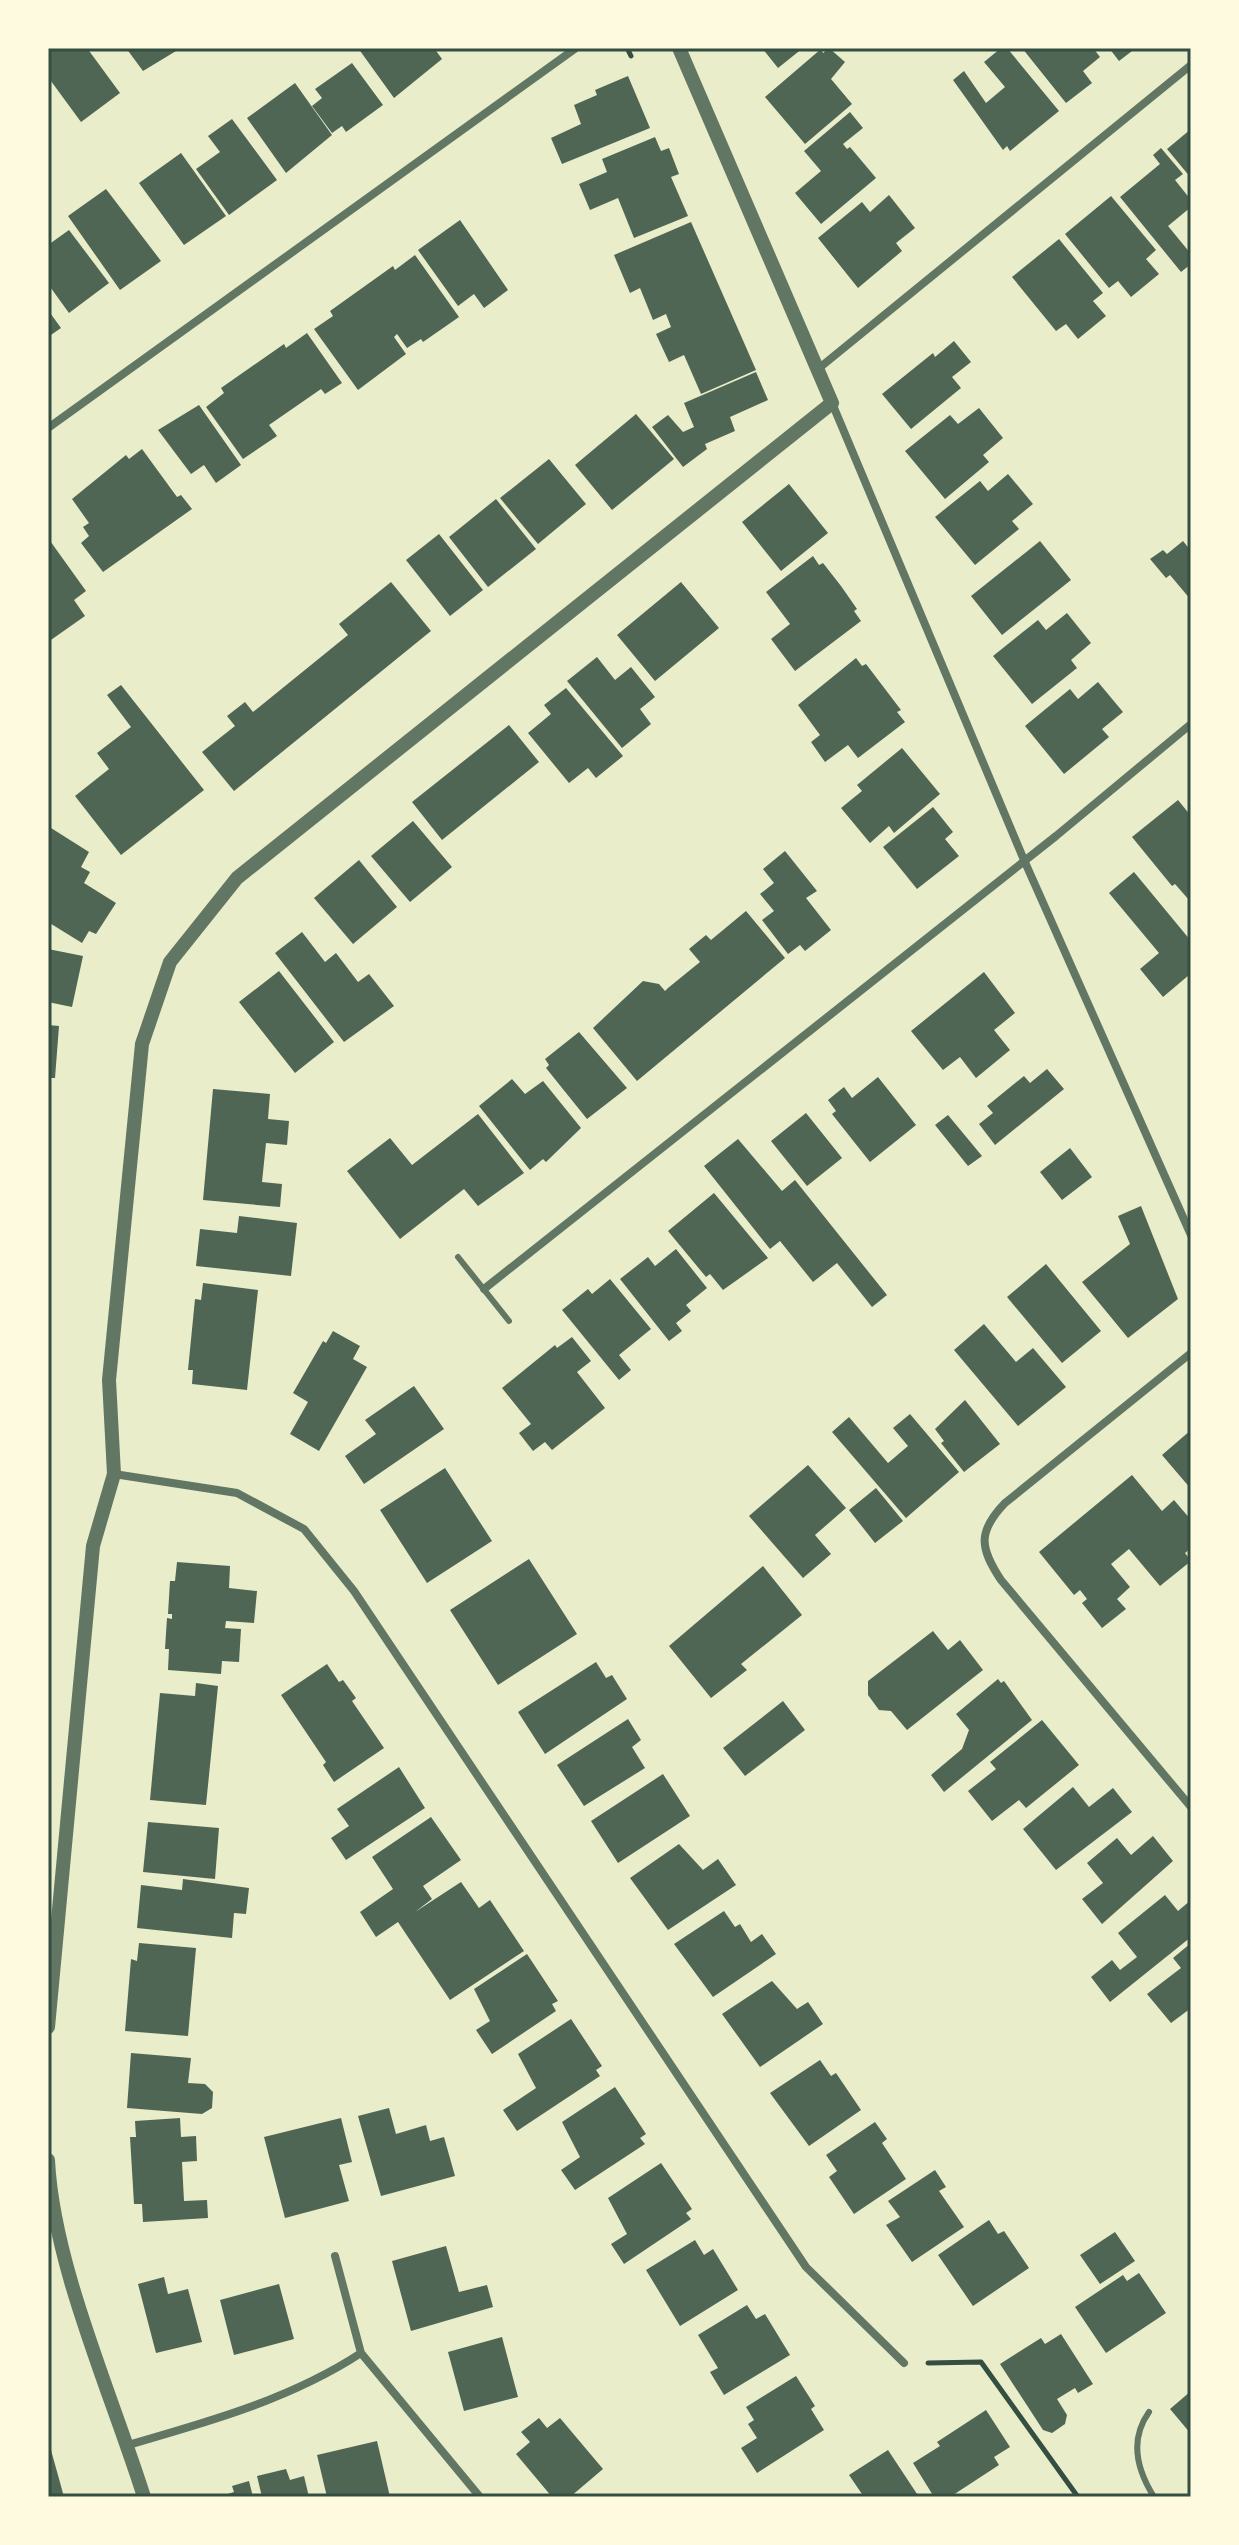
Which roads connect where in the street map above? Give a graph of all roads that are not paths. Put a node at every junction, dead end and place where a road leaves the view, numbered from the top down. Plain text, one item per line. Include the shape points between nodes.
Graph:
1 (576, 48) edge
2 (679, 48) edge
3 (1191, 65) edge
4 (818, 369) junction
5 (832, 403) junction
6 (48, 428) edge
7 (1191, 724) edge
8 (1024, 860) junction
9 (1191, 1235) edge
10 (458, 1257) dead end
11 (484, 1289) junction
12 (509, 1321) dead end
13 (1191, 1353) edge
14 (114, 1474) junction
15 (1191, 1807) edge
16 (48, 2027) edge
17 (48, 2160) edge
18 (49, 2194) edge
19 (335, 2256) dead end
20 (361, 2353) junction
21 (904, 2363) road end
22 (1149, 2412) dead end
23 (128, 2445) junction
24 (144, 2497) edge
25 (480, 2497) edge
26 (1154, 2497) edge

1 - 6 street
2 - 4 street
3 - 4 street
4 - 5 street
5 - 8 street
5 - 14 street via 237,878 170,962 142,1044 109,1380
7 - 8 street
8 - 9 street
8 - 11 street
10 - 11 lane
11 - 12 lane
13 - 15 street via 1005,1503 991,1518 983,1540 987,1559 1001,1580
14 - 16 street via 93,1546
14 - 21 street via 237,1493 304,1529 362,1602 806,2267
17 - 18 street
18 - 23 street
19 - 20 street
20 - 23 street via 331,2373 259,2404
20 - 25 street
22 - 26 lane via 1140,2423 1136,2445
23 - 24 street

